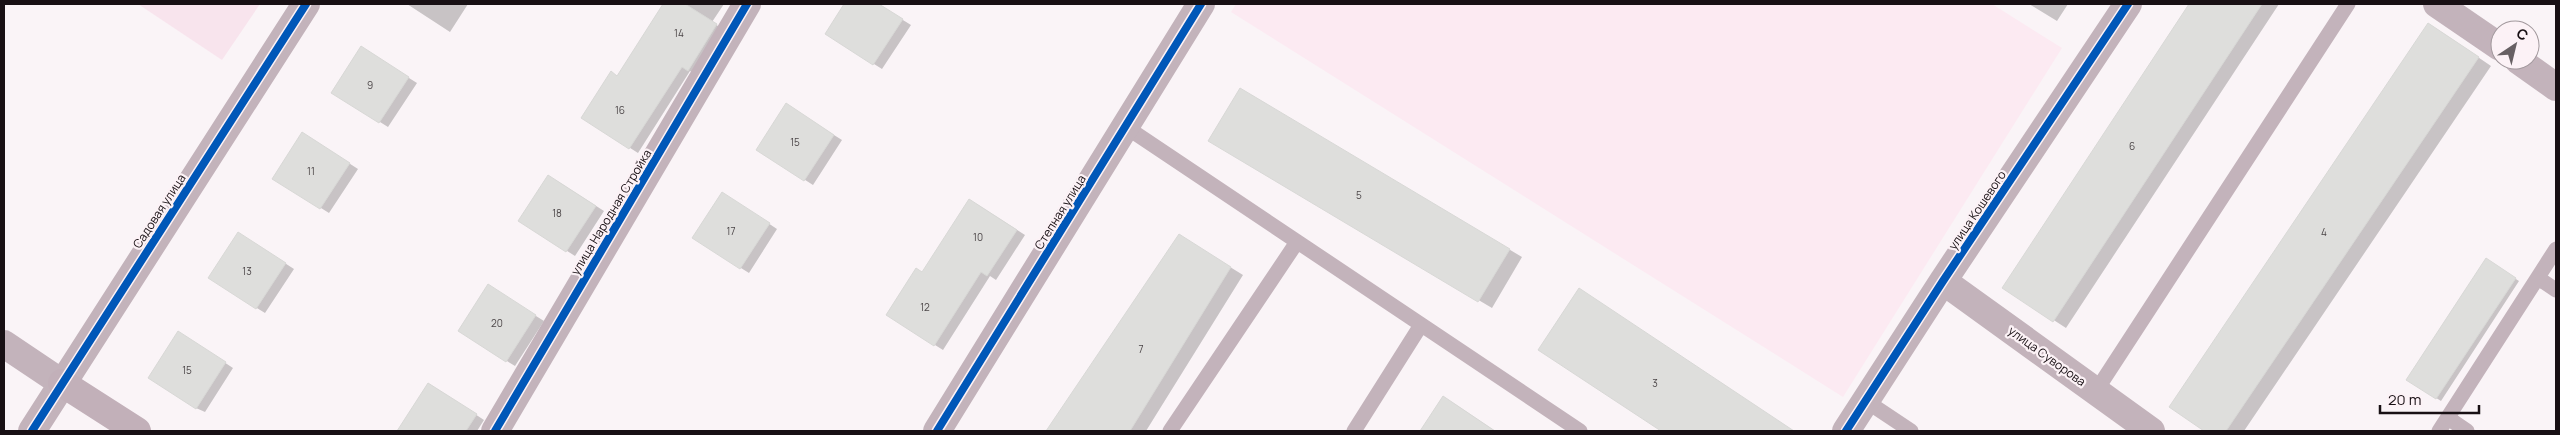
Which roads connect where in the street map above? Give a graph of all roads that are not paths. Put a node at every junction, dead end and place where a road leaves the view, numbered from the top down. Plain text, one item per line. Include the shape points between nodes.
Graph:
1 (306, 4) edge
2 (747, 4) edge
3 (1202, 4) edge
4 (2128, 4) edge
5 (2348, 4) edge
6 (2437, 4) edge
7 (2490, 40) edge
8 (2533, 70) edge
9 (2556, 86) edge
10 (1126, 127) junction
11 (1297, 242) junction
12 (2556, 249) edge
13 (2538, 278) junction
14 (1943, 281) junction
15 (2556, 290) edge
16 (1421, 325) junction
17 (4, 344) edge
18 (62, 383) junction
19 (2096, 391) junction
20 (1866, 401) junction
21 (2444, 425) edge
22 (32, 431) edge
23 (137, 431) edge
24 (495, 431) edge
25 (937, 431) edge
26 (1170, 431) edge
27 (1354, 431) edge
28 (1580, 431) edge
29 (1846, 431) edge
30 (1911, 431) edge
31 (2151, 431) edge
32 (2467, 431) edge

1 - 18 street, Садовая улица
2 - 24 street, улица Народная Стройка
3 - 10 street, Степная улица
4 - 14 street, улица Кошевого
5 - 19 lane
6 - 7 street
8 - 9 street
10 - 11 lane
10 - 25 street, Степная улица
11 - 16 lane
11 - 26 lane
12 - 13 lane
13 - 15 lane
13 - 21 lane
14 - 19 street, улица Суворова
14 - 20 street, улица Кошевого
16 - 27 lane
16 - 28 lane
17 - 18 street
18 - 22 street, Садовая улица
18 - 23 street
19 - 31 street, улица Суворова
20 - 29 street, улица Кошевого
20 - 30 lane
21 - 32 lane

